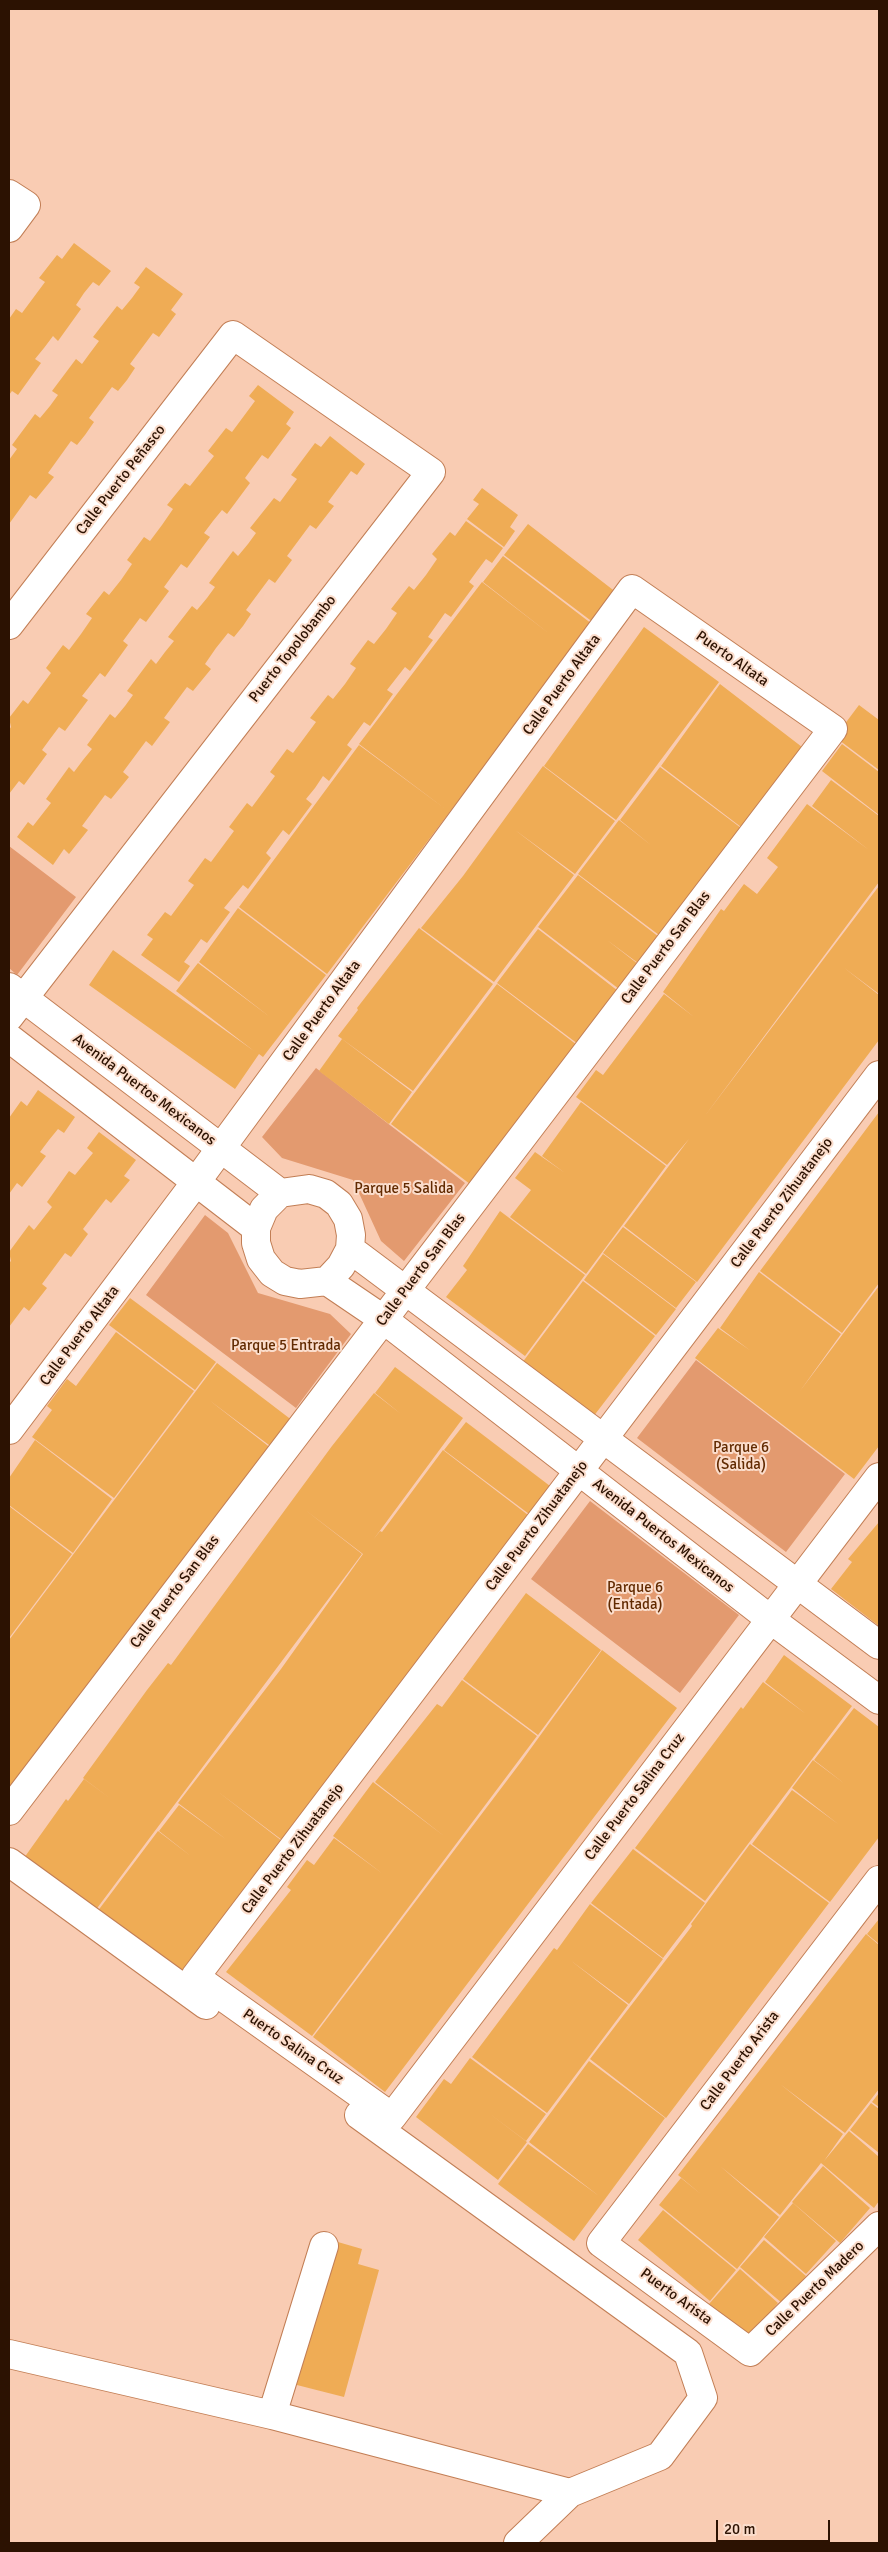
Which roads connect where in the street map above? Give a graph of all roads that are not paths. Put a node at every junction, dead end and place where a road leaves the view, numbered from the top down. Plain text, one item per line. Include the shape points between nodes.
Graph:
1 (18, 200) edge
2 (9, 228) edge
3 (233, 335) joint
4 (632, 589) joint
5 (9, 625) edge
6 (833, 730) joint
7 (13, 1001) edge
8 (9, 1038) edge
9 (879, 1075) edge
10 (221, 1148) junction
11 (196, 1182) junction
12 (280, 1193) junction
13 (256, 1228) junction
14 (350, 1249) junction
15 (327, 1281) junction
16 (406, 1289) junction
17 (383, 1319) junction
18 (9, 1430) edge
19 (604, 1438) junction
20 (579, 1471) junction
21 (879, 1477) edge
22 (798, 1584) junction
23 (770, 1619) junction
24 (879, 1645) edge
25 (879, 1700) edge
26 (9, 1811) edge
27 (9, 1862) edge
28 (879, 1880) edge
29 (195, 1978) joint
30 (392, 2117) joint
31 (879, 2226) edge
32 (601, 2243) joint
33 (324, 2246) dead end
34 (750, 2352) joint
35 (9, 2354) edge
36 (272, 2415) junction
37 (570, 2493) junction
38 (518, 2543) edge

1 - 2 street
3 - 5 street, Calle Puerto Peñasco
3 - 7 street, Puerto Topolobambo via 430,472
4 - 6 street, Puerto Altata
4 - 10 street, Calle Puerto Altata
6 - 16 street, Calle Puerto San Blas
7 - 10 street, Avenida Puertos Mexicanos
8 - 11 street
9 - 19 street, Calle Puerto Zihuatanejo
10 - 11 street, Calle Puerto Altata
10 - 12 street, Avenida Puertos Mexicanos
11 - 13 street
11 - 18 street, Calle Puerto Altata
12 - 13 street via 264,1209
12 - 14 street via 309,1189 326,1194 339,1204 348,1219
13 - 15 street via 261,1259 272,1273 285,1281 300,1284
14 - 15 street via 341,1266
14 - 16 street
15 - 17 street, Avenida Puertos Mexicanos
16 - 17 street, Calle Puerto San Blas
16 - 19 street
17 - 20 street, Avenida Puertos Mexicanos
17 - 26 street, Calle Puerto San Blas
19 - 20 street, Calle Puerto Zihuatanejo
19 - 22 street
20 - 23 street, Avenida Puertos Mexicanos
20 - 29 street, Calle Puerto Zihuatanejo
21 - 22 street, Calle Puerto Salina Cruz
22 - 23 street, Calle Puerto Salina Cruz
22 - 24 street
23 - 25 street, Avenida Puertos Mexicanos
23 - 30 street, Calle Puerto Salina Cruz
27 - 37 street via 688,2353 703,2398 660,2456
28 - 32 street, Calle Puerto Arista
29 - 30 street, Puerto Salina Cruz
31 - 34 street, Calle Puerto Madero
32 - 34 street, Puerto Arista
33 - 36 street
35 - 36 street
36 - 37 street
37 - 38 street

